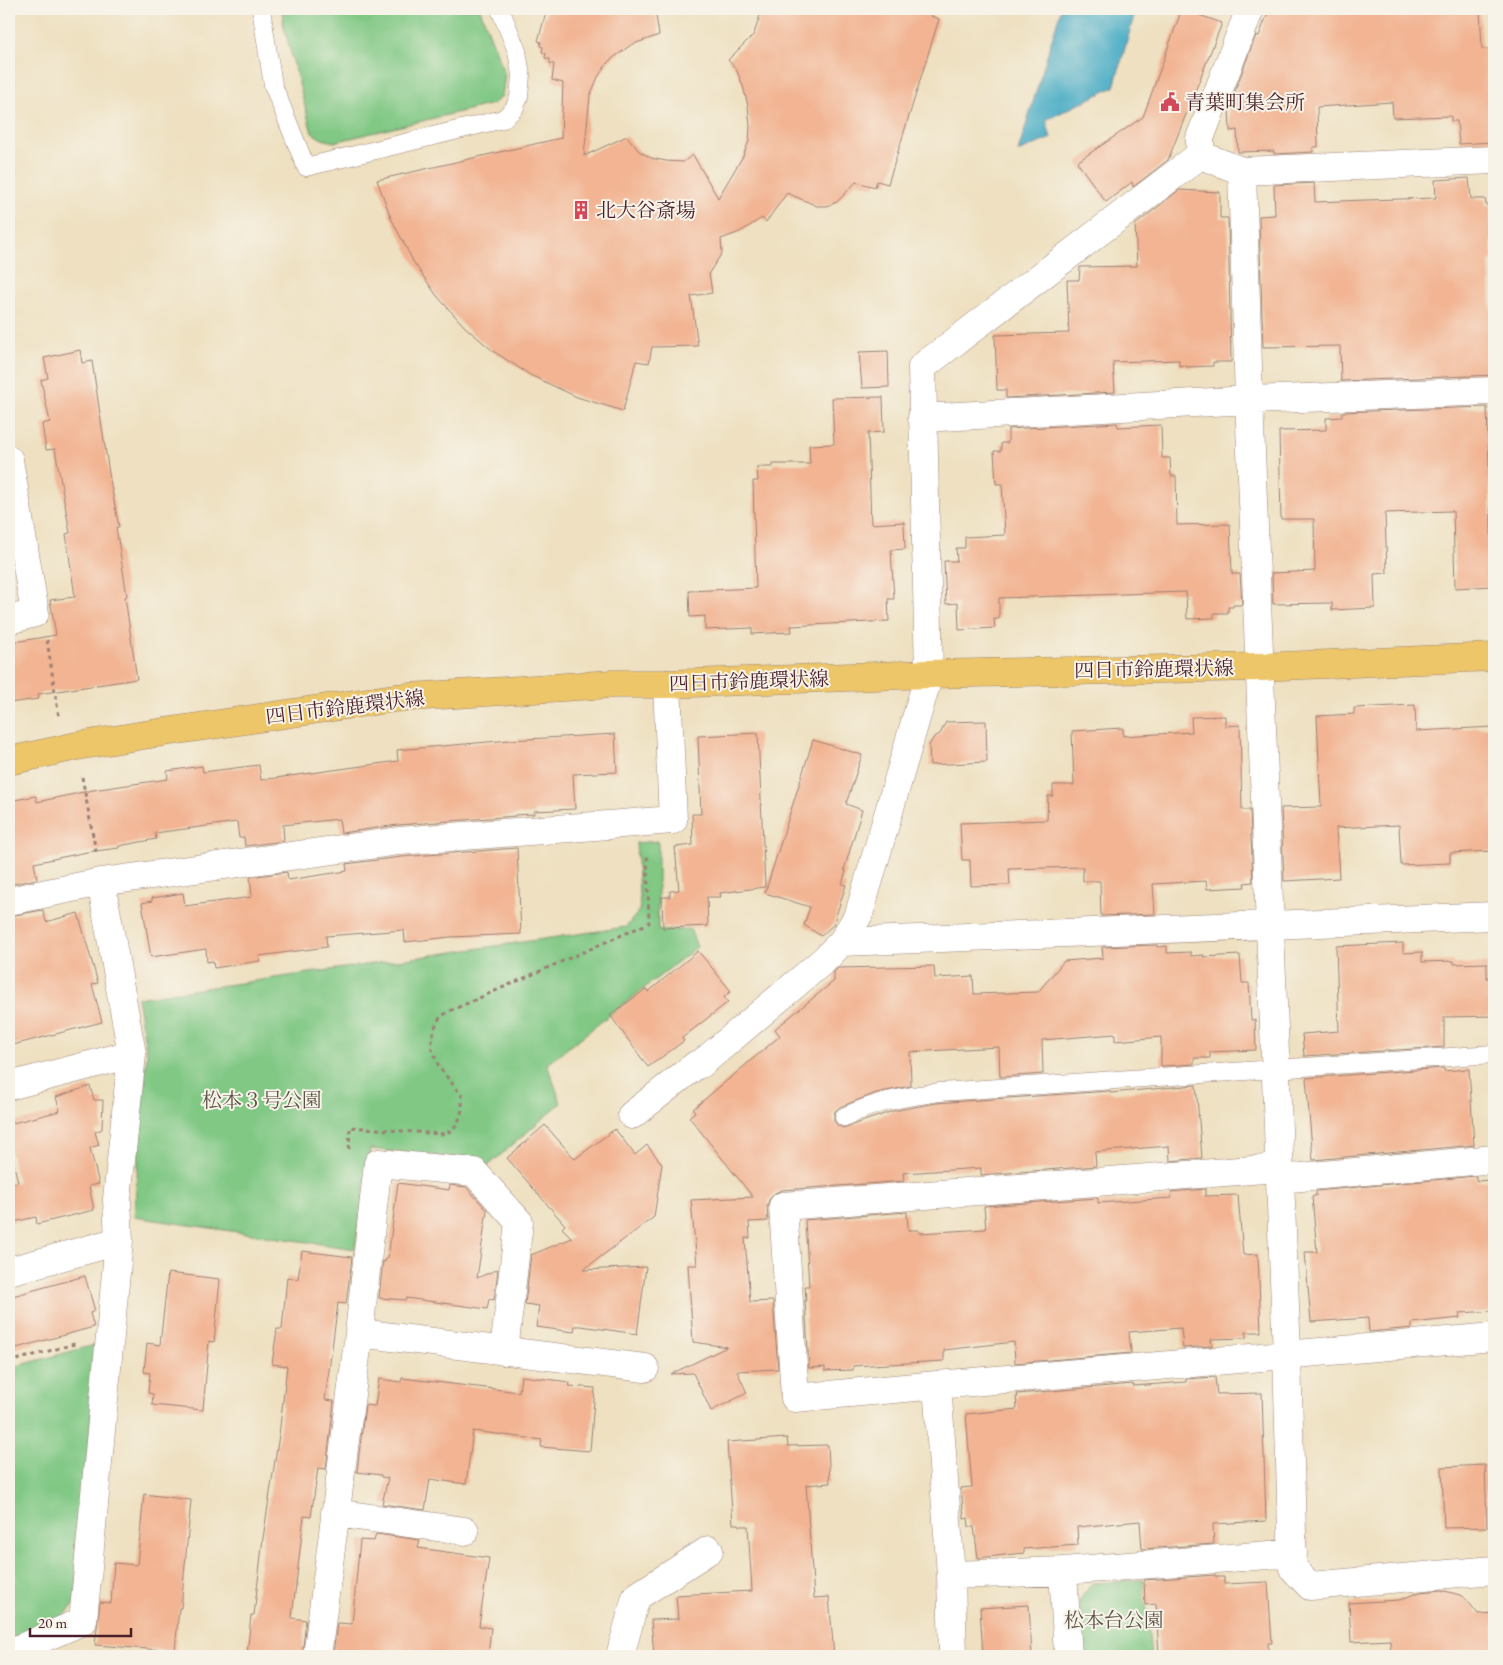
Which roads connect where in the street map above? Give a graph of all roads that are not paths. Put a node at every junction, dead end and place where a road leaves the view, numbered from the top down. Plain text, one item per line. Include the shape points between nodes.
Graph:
1 (261, 9) edge
2 (500, 9) edge
3 (1250, 9) edge
4 (1200, 155) junction
5 (1494, 160) edge
6 (1242, 171) junction
7 (1494, 391) edge
8 (1249, 400) junction
9 (922, 418) junction
10 (9, 460) edge
11 (9, 620) edge
12 (1494, 658) edge
13 (1260, 667) junction
14 (929, 674) junction
15 (667, 684) junction
16 (9, 761) edge
17 (102, 882) junction
18 (9, 901) edge
19 (1494, 916) edge
20 (1271, 924) junction
21 (842, 942) junction
22 (132, 1054) junction
23 (1494, 1054) edge
24 (1276, 1069) junction
25 (9, 1086) edge
26 (632, 1115) dead end
27 (844, 1117) dead end
28 (1494, 1159) edge
29 (1280, 1174) junction
30 (119, 1241) junction
31 (9, 1271) edge
32 (359, 1333) junction
33 (1494, 1337) edge
34 (504, 1351) junction
35 (1287, 1355) junction
36 (645, 1368) dead end
37 (937, 1384) junction
38 (336, 1513) junction
39 (465, 1532) dead end
40 (709, 1550) dead end
41 (1294, 1553) junction
42 (1494, 1570) edge
43 (1063, 1571) junction
44 (951, 1575) junction
45 (9, 1653) edge
46 (317, 1656) edge
47 (620, 1656) edge
48 (953, 1656) edge
49 (1068, 1656) edge

1 - 2 lane via 273,85 306,167 503,119 514,110 521,75 517,51
3 - 4 street via 1200,138
4 - 6 street
4 - 9 street via 922,366
5 - 6 street
6 - 8 street
7 - 8 street
8 - 9 street
8 - 13 street
9 - 14 street
10 - 11 street via 35,613
12 - 13 main road, 四日市鈴鹿環状線
13 - 14 main road, 四日市鈴鹿環状線
13 - 20 street
14 - 15 main road, 四日市鈴鹿環状線
14 - 21 street via 859,914
15 - 16 main road, 四日市鈴鹿環状線 via 612,684 394,698 71,748
15 - 17 street via 673,820 399,841
17 - 18 street
17 - 22 street
19 - 20 street
20 - 21 street
20 - 24 street
21 - 26 street via 701,1064
22 - 25 street
22 - 30 street via 117,1199
23 - 24 lane
24 - 27 lane via 940,1092 896,1098
24 - 29 street
28 - 29 street
29 - 35 street
29 - 37 street via 784,1206 795,1398
30 - 31 street
30 - 45 street via 83,1621
32 - 34 street
32 - 34 street via 378,1163 474,1172 519,1222
32 - 38 street
33 - 35 street
34 - 36 street
35 - 37 street
35 - 41 street
37 - 44 street
38 - 39 street
38 - 46 street
40 - 47 street via 636,1597
41 - 42 street via 1293,1568 1310,1586
41 - 43 street
43 - 44 street
43 - 49 street
44 - 48 street

